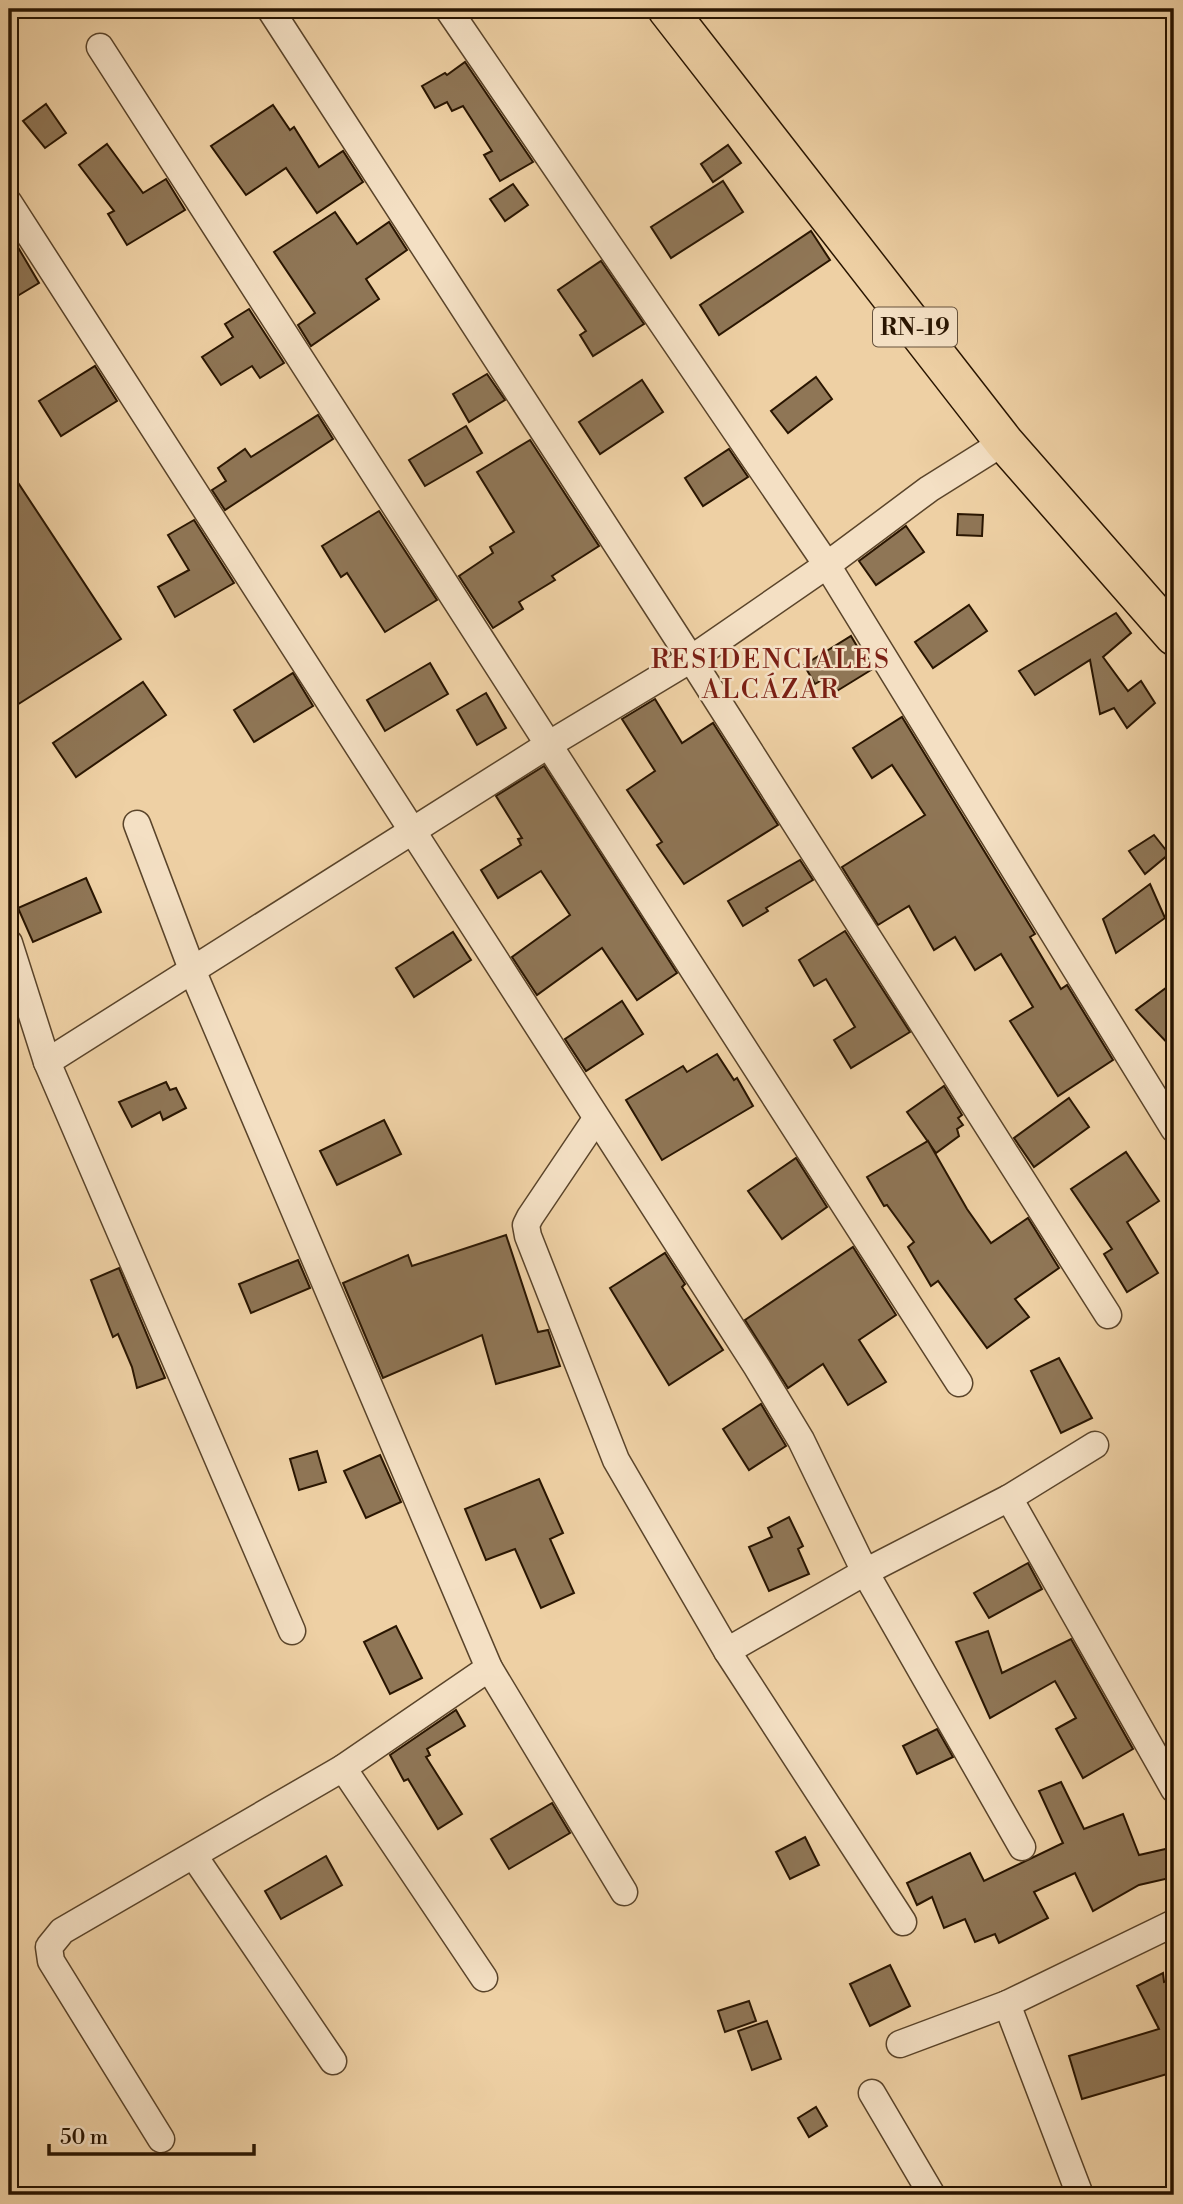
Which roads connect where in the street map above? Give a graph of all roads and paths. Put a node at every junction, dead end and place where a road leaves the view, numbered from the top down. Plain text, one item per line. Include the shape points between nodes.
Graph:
1 (270, 9) edge
2 (448, 9) edge
3 (667, 9) edge
4 (100, 47) dead end
5 (9, 203) edge
6 (1004, 442) junction
7 (827, 565) junction
8 (1174, 636) edge
9 (691, 659) junction
10 (548, 745) junction
11 (136, 824) dead end
12 (413, 832) junction
13 (9, 943) edge
14 (194, 972) junction
15 (47, 1062) junction
16 (596, 1119) junction
17 (1174, 1129) edge
18 (1108, 1315) dead end
19 (959, 1383) dead end
20 (1095, 1445) dead end
21 (1009, 1498) junction
22 (865, 1572) junction
23 (292, 1631) dead end
24 (727, 1651) junction
25 (489, 1668) junction
26 (343, 1768) junction
27 (1174, 1789) edge
28 (1022, 1847) dead end
29 (194, 1857) junction
30 (624, 1892) dead end
31 (904, 1922) dead end
32 (1174, 1923) edge
33 (484, 1978) dead end
34 (1007, 2004) junction
35 (900, 2044) dead end
36 (333, 2062) dead end
37 (872, 2093) dead end
38 (161, 2139) dead end
39 (932, 2195) edge
40 (1080, 2195) edge

1 - 9 street
2 - 7 street
3 - 6 main road, RN-19
4 - 10 street
5 - 12 street
6 - 7 street via 929,489
6 - 8 main road, RN-19
7 - 9 street
7 - 17 street
9 - 10 street
9 - 18 street
10 - 12 street
10 - 19 street
11 - 14 street
12 - 14 street
12 - 16 street
13 - 15 street
14 - 15 street
14 - 25 street
15 - 23 street
16 - 22 street via 801,1440
16 - 24 street via 530,1217 528,1236 616,1460
20 - 21 street
21 - 22 street
21 - 27 street
22 - 24 street
22 - 28 street
24 - 31 street
25 - 26 street
25 - 30 street
26 - 29 street
26 - 33 street
29 - 36 street
29 - 38 street via 62,1931 49,1947 51,1961
32 - 34 street
34 - 35 street
34 - 40 street
37 - 39 street

